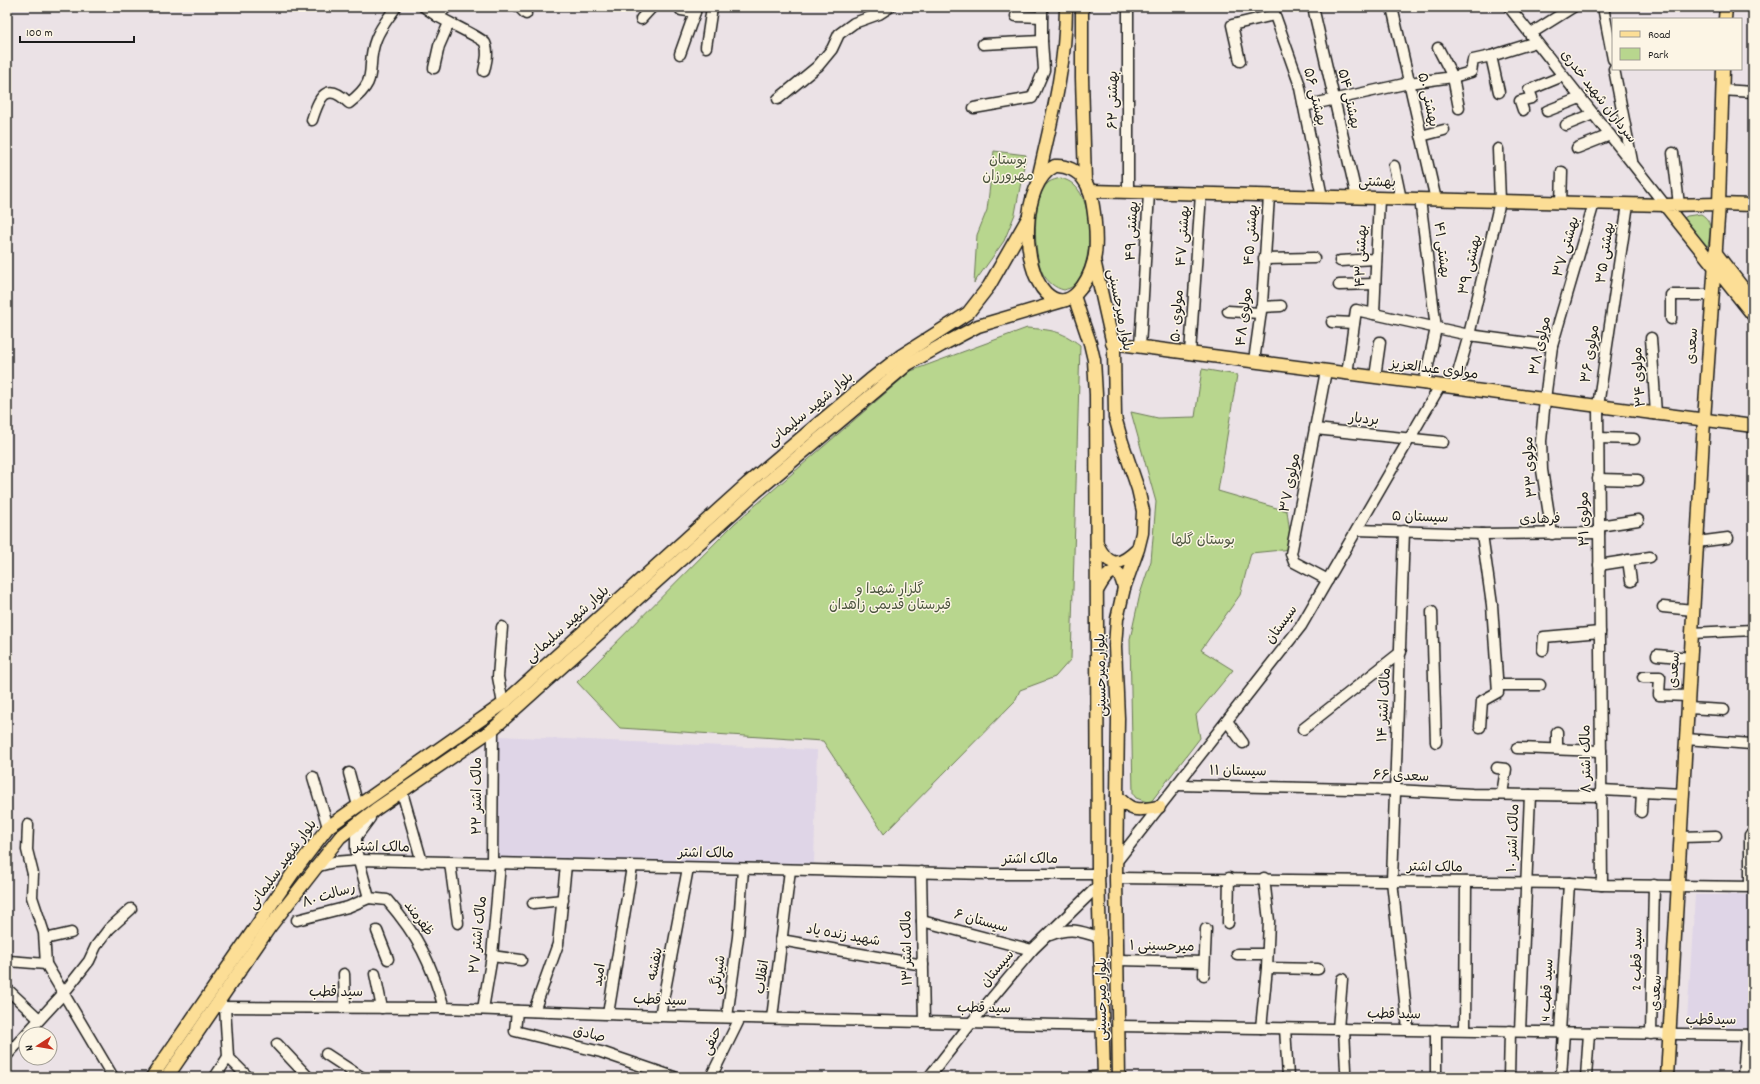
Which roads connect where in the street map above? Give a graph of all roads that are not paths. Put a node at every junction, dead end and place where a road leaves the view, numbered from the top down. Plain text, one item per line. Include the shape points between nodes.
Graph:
1 (396, 7) edge
2 (424, 7) edge
3 (447, 7) edge
4 (652, 7) edge
5 (712, 7) edge
6 (890, 7) edge
7 (1066, 7) edge
8 (1082, 7) edge
9 (1128, 7) edge
10 (1313, 7) edge
11 (1392, 7) edge
12 (1509, 7) edge
13 (1573, 7) edge
14 (1603, 7) edge
15 (1726, 7) edge
16 (681, 10) dead end
17 (695, 10) edge
18 (1273, 11) edge
19 (1042, 12) edge
20 (436, 16) junction
21 (1016, 16) dead end
22 (1725, 18) edge
23 (641, 19) dead end
24 (449, 24) junction
25 (1533, 38) junction
26 (1042, 41) junction
27 (983, 44) dead end
28 (706, 47) dead end
29 (1438, 48) dead end
30 (680, 54) dead end
31 (1612, 54) edge
32 (1491, 56) junction
33 (1240, 60) dead end
34 (434, 68) dead end
35 (1614, 70) edge
36 (1723, 70) edge
37 (484, 71) dead end
38 (1563, 76) junction
39 (1453, 77) junction
40 (1409, 83) junction
41 (1722, 90) junction
42 (1499, 92) dead end
43 (1753, 92) edge
44 (1333, 98) junction
45 (1580, 98) junction
46 (778, 100) dead end
47 (1304, 106) junction
48 (974, 108) dead end
49 (1459, 108) dead end
50 (1523, 110) dead end
51 (1547, 111) dead end
52 (1593, 114) junction
53 (312, 120) dead end
54 (1566, 125) dead end
55 (1444, 130) dead end
56 (1610, 135) junction
57 (1421, 136) junction
58 (1577, 148) dead end
59 (1498, 149) dead end
60 (1673, 152) dead end
61 (1633, 164) junction
62 (1394, 166) dead end
63 (1562, 172) dead end
64 (1037, 184) junction
65 (1087, 186) junction
66 (1128, 192) junction
67 (1149, 193) junction
68 (1201, 194) junction
69 (1269, 196) junction
70 (1322, 197) junction
71 (1357, 198) junction
72 (1378, 198) junction
73 (1401, 199) junction
74 (1420, 199) junction
75 (1436, 200) junction
76 (1500, 201) junction
77 (1561, 203) junction
78 (1594, 203) junction
79 (1628, 204) junction
80 (1719, 204) junction
81 (1665, 205) junction
82 (1679, 205) junction
83 (1753, 205) edge
84 (1028, 218) junction
85 (1715, 252) junction
86 (1314, 258) dead end
87 (1264, 259) junction
88 (1375, 259) junction
89 (1094, 260) junction
90 (1340, 261) dead end
91 (1714, 265) junction
92 (1264, 276) joint
93 (1195, 280) joint
94 (1375, 284) junction
95 (1339, 285) dead end
96 (1712, 295) junction
97 (1070, 298) junction
98 (1566, 299) joint
99 (1753, 301) edge
100 (1281, 306) dead end
101 (1613, 307) joint
102 (1261, 310) junction
103 (1228, 311) dead end
104 (1374, 314) junction
105 (1753, 315) edge
106 (1671, 319) dead end
107 (1332, 322) dead end
108 (1354, 323) junction
109 (1436, 328) junction
110 (1468, 335) junction
111 (1652, 338) dead end
112 (1380, 342) dead end
113 (1112, 343) junction
114 (1140, 346) junction
115 (1552, 346) junction
116 (1190, 353) junction
117 (1254, 361) junction
118 (1326, 371) junction
119 (1347, 374) junction
120 (1375, 377) junction
121 (1424, 384) junction
122 (1440, 386) junction
123 (1454, 388) junction
124 (1545, 399) junction
125 (1598, 406) junction
126 (1656, 414) junction
127 (1704, 420) junction
128 (1753, 426) edge
129 (1315, 429) junction
130 (1598, 438) junction
131 (1634, 439) dead end
132 (1409, 440) junction
133 (1442, 442) dead end
134 (1598, 479) junction
135 (1638, 480) dead end
136 (1638, 520) dead end
137 (1357, 530) junction
138 (1599, 530) junction
139 (1404, 531) junction
140 (1482, 534) junction
141 (1552, 534) junction
142 (1728, 538) dead end
143 (1697, 542) junction
144 (1097, 543) junction
145 (1138, 549) junction
146 (1650, 557) dead end
147 (1628, 560) junction
148 (1599, 565) junction
149 (1328, 580) junction
150 (1631, 581) dead end
151 (1124, 588) junction
152 (1097, 589) junction
153 (1663, 607) dead end
154 (1693, 610) junction
155 (1432, 612) dead end
156 (502, 628) dead end
157 (1753, 630) edge
158 (1600, 632) junction
159 (1692, 633) junction
160 (1544, 650) dead end
161 (1401, 652) junction
162 (1657, 655) dead end
163 (1690, 658) junction
164 (1642, 677) dead end
165 (1498, 685) junction
166 (1540, 685) dead end
167 (1688, 702) junction
168 (503, 704) junction
169 (1724, 710) dead end
170 (1227, 721) junction
171 (1480, 727) dead end
172 (493, 729) junction
173 (1303, 730) dead end
174 (1557, 732) dead end
175 (1686, 739) junction
176 (1436, 742) dead end
177 (1244, 743) dead end
178 (1751, 744) dead end
179 (1517, 748) dead end
180 (1557, 749) junction
181 (1601, 751) junction
182 (1497, 768) dead end
183 (349, 773) dead end
184 (313, 778) dead end
185 (1176, 785) junction
186 (1299, 788) joint
187 (1395, 790) junction
188 (402, 792) junction
189 (1642, 792) junction
190 (1601, 793) junction
191 (1502, 794) junction
192 (1683, 794) junction
193 (1530, 795) junction
194 (1117, 796) junction
195 (385, 803) junction
196 (358, 806) junction
197 (1159, 807) junction
198 (1641, 812) dead end
199 (28, 825) dead end
200 (328, 827) junction
201 (1750, 835) dead end
202 (1716, 836) dead end
203 (1681, 837) junction
204 (359, 860) junction
205 (1117, 861) junction
206 (422, 862) junction
207 (450, 863) junction
208 (496, 864) junction
209 (566, 865) junction
210 (632, 866) junction
211 (315, 868) junction
212 (688, 868) junction
213 (743, 869) junction
214 (790, 870) junction
215 (921, 872) junction
216 (1116, 878) junction
217 (1229, 878) junction
218 (1264, 878) junction
219 (1099, 880) junction
220 (1392, 881) junction
221 (1466, 882) junction
222 (1527, 883) junction
223 (1569, 883) junction
224 (1602, 885) junction
225 (1654, 885) junction
226 (1678, 885) junction
227 (1751, 886) edge
228 (370, 898) junction
229 (563, 900) junction
230 (533, 903) dead end
231 (130, 909) dead end
232 (297, 920) dead end
233 (922, 921) junction
234 (458, 923) dead end
235 (1228, 923) dead end
236 (1206, 929) dead end
237 (377, 931) dead end
238 (72, 933) dead end
239 (1046, 936) junction
240 (1101, 938) junction
241 (45, 939) junction
242 (781, 940) junction
243 (1032, 950) junction
244 (1237, 954) dead end
245 (1267, 954) junction
246 (492, 956) junction
247 (388, 959) dead end
248 (521, 960) dead end
249 (1119, 960) junction
250 (9, 961) dead end
251 (1204, 962) junction
252 (46, 964) junction
253 (923, 965) junction
254 (1266, 968) junction
255 (1318, 969) dead end
256 (344, 974) dead end
257 (375, 974) dead end
258 (1204, 975) dead end
259 (1342, 979) dead end
260 (7, 989) edge
261 (62, 994) junction
262 (220, 1007) junction
263 (345, 1007) junction
264 (382, 1008) junction
265 (444, 1008) junction
266 (483, 1009) junction
267 (517, 1010) junction
268 (534, 1011) junction
269 (608, 1014) junction
270 (660, 1016) junction
271 (727, 1017) junction
272 (740, 1018) junction
273 (772, 1018) junction
274 (39, 1019) junction
275 (924, 1022) junction
276 (972, 1022) junction
277 (1104, 1026) junction
278 (1118, 1026) junction
279 (1261, 1028) junction
280 (1285, 1028) junction
281 (1341, 1029) junction
282 (1408, 1029) junction
283 (1436, 1030) junction
284 (1465, 1030) junction
285 (1510, 1031) junction
286 (1520, 1032) junction
287 (1562, 1032) junction
288 (1589, 1033) junction
289 (1651, 1034) junction
290 (1670, 1035) junction
291 (1750, 1035) edge
292 (277, 1044) dead end
293 (326, 1054) dead end
294 (7, 1055) edge
295 (228, 1057) junction
296 (1346, 1070) dead end
297 (113, 1077) edge
298 (152, 1077) edge
299 (167, 1077) edge
300 (215, 1077) edge
301 (248, 1077) edge
302 (308, 1077) edge
303 (361, 1077) edge
304 (674, 1077) edge
305 (711, 1077) edge
306 (929, 1077) edge
307 (1100, 1077) edge
308 (1119, 1077) edge
309 (1288, 1077) edge
310 (1436, 1077) edge
311 (1509, 1077) edge
312 (1561, 1077) edge
313 (1586, 1077) edge
314 (1667, 1077) edge
315 (1743, 1077) edge

1 - 53 street via 376,38 371,74 366,87 349,102 338,94 323,94
2 - 20 street
3 - 20 street
4 - 23 street
5 - 28 street
6 - 46 street via 854,23 839,34 832,49 818,66
7 - 64 main road via 1060,80
8 - 65 main road
9 - 66 street, بهشتی ۶۲
10 - 44 street, بهشتی ۵۴
11 - 40 street, بهشتی ۵۰
12 - 25 street, سرداران شهید خدری
13 - 25 street
14 - 31 street
15 - 22 main road
16 - 17 street
17 - 30 street
18 - 33 street via 1232,25
18 - 47 street, بهشتی ۵۶ via 1299,83
19 - 21 street
19 - 26 street
20 - 24 street
24 - 34 street via 439,46
24 - 37 street via 480,38 485,43 488,55
25 - 32 street
25 - 38 street, سرداران شهید خدری
26 - 27 street
26 - 48 street via 1044,70 1032,98
29 - 39 street
32 - 39 street via 1473,60 1471,72
32 - 42 street
35 - 61 street
36 - 41 main road
38 - 45 street, سرداران شهید خدری
38 - 50 street via 1529,90 1532,98 1520,101
39 - 40 street
39 - 49 street
40 - 44 street
40 - 57 street, بهشتی ۵۰
41 - 43 street
41 - 80 main road
44 - 47 street
44 - 71 street, بهشتی ۵۴
45 - 51 street
45 - 52 street, سرداران شهید خدری
47 - 70 street, بهشتی ۵۶
52 - 54 street
52 - 56 street, سرداران شهید خدری
55 - 57 street
56 - 58 street
56 - 61 street, سرداران شهید خدری
57 - 75 street, بهشتی ۵۰
59 - 76 street, بهشتی ۳۹
60 - 82 street
61 - 81 street, سرداران شهید خدری
62 - 73 street
63 - 77 street
64 - 65 main road via 1048,170 1061,166 1074,171
64 - 84 main road
65 - 66 main road, بهشتی
65 - 89 main road via 1095,225
66 - 67 main road, بهشتی
67 - 68 main road, بهشتی
67 - 114 street, بهشتی ۴۹
68 - 69 main road, بهشتی
68 - 93 street, بهشتی ۴۷
69 - 70 main road, بهشتی
69 - 87 street, بهشتی ۴۵
70 - 71 main road, بهشتی
71 - 72 main road, بهشتی
72 - 73 main road, بهشتی
72 - 88 street, بهشتی ۴۳
73 - 74 main road, بهشتی
74 - 75 main road, بهشتی
74 - 109 street, بهشتی ۴۱
75 - 76 main road, بهشتی
76 - 77 main road, بهشتی
76 - 110 street, بهشتی ۳۹
77 - 78 main road, بهشتی
78 - 79 main road, بهشتی
78 - 98 street, بهشتی ۳۷
79 - 81 main road, بهشتی
79 - 101 street, بهشتی ۳۵
80 - 82 main road, بهشتی
80 - 83 main road
80 - 85 main road, سعدی
81 - 82 main road, بهشتی
81 - 91 main road
84 - 97 main road via 1029,246 1037,281 1047,294 1058,300
84 - 168 main road, بلوار شهید سلیمانی via 989,286 968,313 902,355 870,380 748,483
85 - 91 main road, سعدی
85 - 99 main road
86 - 87 street
87 - 92 street, بهشتی ۴۵
88 - 90 street
88 - 94 street, بهشتی ۴۳
89 - 97 main road via 1085,282
89 - 113 main road, بلوار میرحسینی
91 - 96 main road, سعدی
91 - 105 main road
92 - 102 street, مولوی ۴۸
93 - 116 street, مولوی ۵۰
94 - 95 street
94 - 104 street, بهشتی ۴۳
96 - 106 street via 1671,295
96 - 127 main road, سعدی
97 - 144 main road, بلوار میرحسینی via 1090,343 1094,360
97 - 172 main road, بلوار شهید سلیمانی via 978,326 908,364 756,492
98 - 115 street, مولوی ۳۸
100 - 102 street
101 - 125 street, مولوی ۳۶
102 - 103 street
102 - 117 street, مولوی ۴۸
104 - 108 street via 1356,310
104 - 109 street
107 - 108 street
108 - 119 street
109 - 110 street
109 - 121 street, بهشتی ۴۱
110 - 115 street
110 - 123 street, بهشتی ۳۹
111 - 126 street, مولوی ۳۴
112 - 120 street
113 - 114 main road, مولوی عبدالعزیز
113 - 145 main road, بلوار میرحسینی via 1115,417 1143,511
114 - 116 main road, مولوی عبدالعزیز
115 - 124 street, مولوی ۳۸
116 - 117 main road, مولوی عبدالعزیز
117 - 118 main road, مولوی عبدالعزیز
118 - 119 main road, مولوی عبدالعزیز
118 - 129 street, مولوی ۳۷
119 - 120 main road, مولوی عبدالعزیز
120 - 121 main road, مولوی عبدالعزیز
121 - 122 main road, مولوی عبدالعزیز
122 - 123 main road, مولوی عبدالعزیز
122 - 132 street, سیستان
123 - 124 main road, مولوی عبدالعزیز
124 - 125 main road, مولوی عبدالعزیز
124 - 141 street, مولوی ۳۳ via 1541,441 1542,470
125 - 126 main road, مولوی عبدالعزیز
125 - 130 street, مولوی ۳۱
126 - 127 main road, مولوی عبدالعزیز
127 - 128 main road, مولوی عبدالعزیز
127 - 143 main road, سعدی
129 - 132 street, بردبار
129 - 149 street, مولوی ۳۷ via 1292,554 1294,562
130 - 131 street
130 - 134 street, مولوی ۳۱
132 - 133 street, بردبار
132 - 137 street, سیستان
134 - 135 street
134 - 138 street, مولوی ۳۱
136 - 138 street, فرهادی
137 - 139 street, سیستان ۵
137 - 149 street, سیستان
138 - 141 street, فرهادی
138 - 148 street, مولوی ۳۱
139 - 140 street, سیستان ۵
139 - 161 street, مالک اشتر ۱۴
140 - 141 street, فرهادی
140 - 165 street via 1492,605
142 - 143 street
143 - 154 main road, سعدی
144 - 145 main road via 1109,561 1122,561
144 - 152 main road, بلوار میرحسینی
145 - 151 main road, بلوار میرحسینی
146 - 147 street
147 - 148 street
147 - 150 street
148 - 158 street, مولوی ۳۱
149 - 170 street, سیستان via 1301,626
151 - 152 main road via 1122,577 1114,572 1105,576
151 - 194 main road, بلوار میرحسینی via 1117,620 1115,646 1118,718
152 - 219 main road, بلوار میرحسینی
153 - 154 street
154 - 159 main road, سعدی
155 - 176 street
156 - 168 street via 498,677
157 - 159 street
158 - 160 street via 1544,637
158 - 181 street, مالک اشتر ۸
159 - 163 main road, سعدی
161 - 173 street
161 - 187 street, مالک اشتر ۱۴
162 - 163 street
163 - 167 main road, سعدی
164 - 167 street via 1660,677 1659,695
165 - 166 street
165 - 171 street via 1498,692 1482,701
167 - 169 street
167 - 175 main road, سعدی
168 - 196 main road, بلوار شهید سلیمانی
170 - 177 street
170 - 185 street, سیستان
172 - 188 main road, بلوار شهید سلیمانی
172 - 208 street, مالک اشتر ۲۲
174 - 180 street
175 - 178 street
175 - 192 main road, سعدی
179 - 180 street
180 - 181 street
181 - 190 street, مالک اشتر ۸
182 - 191 street via 1506,769
183 - 196 street
184 - 200 street
185 - 186 street, سیستان ۱۱
185 - 197 street, سیستان
186 - 187 street, سعدی ۶۶
187 - 191 street, سعدی ۶۶
187 - 220 street, مالک اشتر ۱۴
188 - 195 main road, بلوار شهید سلیمانی
188 - 206 street
189 - 190 street
189 - 192 street
189 - 198 street
190 - 193 street, سعدی ۶۶
190 - 224 street, مالک اشتر ۸
191 - 193 street, سعدی ۶۶
192 - 203 main road, سعدی
193 - 222 street, مالک اشتر ۱۰
194 - 197 main road via 1134,810
194 - 205 main road, بلوار میرحسینی
195 - 204 street via 356,837
195 - 211 main road, بلوار شهید سلیمانی via 340,837
196 - 200 main road, بلوار شهید سلیمانی
197 - 205 street, سیستان
199 - 241 street via 27,850 33,874 32,897
200 - 298 main road, بلوار شهید سلیمانی via 293,873
201 - 227 street
202 - 203 street
203 - 226 main road, سعدی
204 - 206 street, مالک اشتر
204 - 211 street, مالک اشتر via 334,862
204 - 228 street
205 - 216 main road, بلوار میرحسینی
206 - 207 street, مالک اشتر
207 - 208 street, مالک اشتر
207 - 234 street
208 - 209 street, مالک اشتر
208 - 246 street, مالک اشتر ۲۷
209 - 210 street, مالک اشتر
209 - 229 street
210 - 212 street, مالک اشتر
210 - 269 street, امید
211 - 262 main road, بلوار شهید سلیمانی via 269,928
212 - 213 street, مالک اشتر
212 - 270 street, بنفشه
213 - 214 street, مالک اشتر
213 - 271 street, شیرنگی via 738,937
214 - 215 street, مالک اشتر
214 - 242 street, انقلاب
215 - 219 street, مالک اشتر
215 - 233 street, مالک اشتر ۱۳
216 - 217 street, مالک اشتر
216 - 249 main road, بلوار میرحسینی
217 - 218 street, مالک اشتر
217 - 235 street
218 - 220 street, مالک اشتر
218 - 245 street via 1269,921
219 - 239 street, سیستان
219 - 240 main road, بلوار میرحسینی
220 - 221 street, مالک اشتر
220 - 282 street, مالک اشتر ۱۴
221 - 222 street, مالک اشتر
221 - 284 street
222 - 223 street, مالک اشتر
222 - 286 street, مالک اشتر ۱۰
223 - 224 street, مالک اشتر
223 - 287 street, سید قطب 4
224 - 225 street, مالک اشتر
225 - 226 street, مالک اشتر
225 - 289 street, سید قطب 2
226 - 227 street, مالک اشتر
226 - 290 main road, سعدی
228 - 232 street, رسالت ۸۰ via 348,907
228 - 265 street, ظفرمند via 386,900 401,916 423,948
229 - 230 street
229 - 268 street via 558,944
231 - 261 street via 96,946 89,961
233 - 243 street, سیستان ۶
233 - 253 street, مالک اشتر ۱۳
236 - 251 street
237 - 247 street
238 - 241 street
239 - 240 street, سیستان via 1061,930 1072,930
239 - 243 street, سیستان
240 - 277 main road, بلوار میرحسینی
241 - 252 street
242 - 253 street, شهید زنده یاد
242 - 273 street, انقلاب
243 - 276 street, سیستان
244 - 245 street
245 - 254 street
246 - 248 street
246 - 266 street, مالک اشتر ۲۷
249 - 251 street, میرحسینی ۱
249 - 278 main road, بلوار میرحسینی
250 - 252 street
251 - 258 street
252 - 261 street
253 - 275 street, مالک اشتر ۱۳
254 - 255 street
254 - 279 street
256 - 263 street
257 - 264 street
259 - 281 street
260 - 274 street
261 - 274 street
261 - 297 street
262 - 263 street, سید قطب
262 - 295 street
262 - 299 main road, بلوار شهید سلیمانی
263 - 264 street, سید قطب
264 - 265 street, سید قطب
265 - 266 street, سید قطب
266 - 267 street, سید قطب
267 - 268 street, سید قطب
267 - 304 street, صادق via 516,1031 601,1052
268 - 269 street, سید قطب
269 - 270 street, سید قطب
270 - 271 street, سید قطب
271 - 272 street, سید قطب
272 - 273 street, سید قطب
272 - 305 street, حنفی
273 - 275 street, سید قطب
274 - 294 street
275 - 276 street, سید قطب
276 - 277 street, سید قطب
276 - 306 street, سیستان
277 - 307 main road, بلوار میرحسینی
278 - 279 street, سید قطب
278 - 308 main road, بلوار میرحسینی
279 - 280 street, سید قطب
280 - 281 street, سید قطب
280 - 309 street
281 - 282 street, سید قطب
281 - 296 street
282 - 283 street, سید قطب
283 - 284 street, سید قطب
283 - 310 street
284 - 285 street, سید قطب
285 - 286 street, سید قطب
285 - 311 street
286 - 287 street, سید قطب
287 - 288 street, سید قطب
287 - 312 street, سید قطب 4
288 - 289 street, سید قطب
288 - 313 street
289 - 290 street, سید قطب
290 - 291 street, سیدقطب
290 - 314 main road, سعدی
291 - 315 street
292 - 302 street
293 - 303 street
295 - 300 street
295 - 301 street

